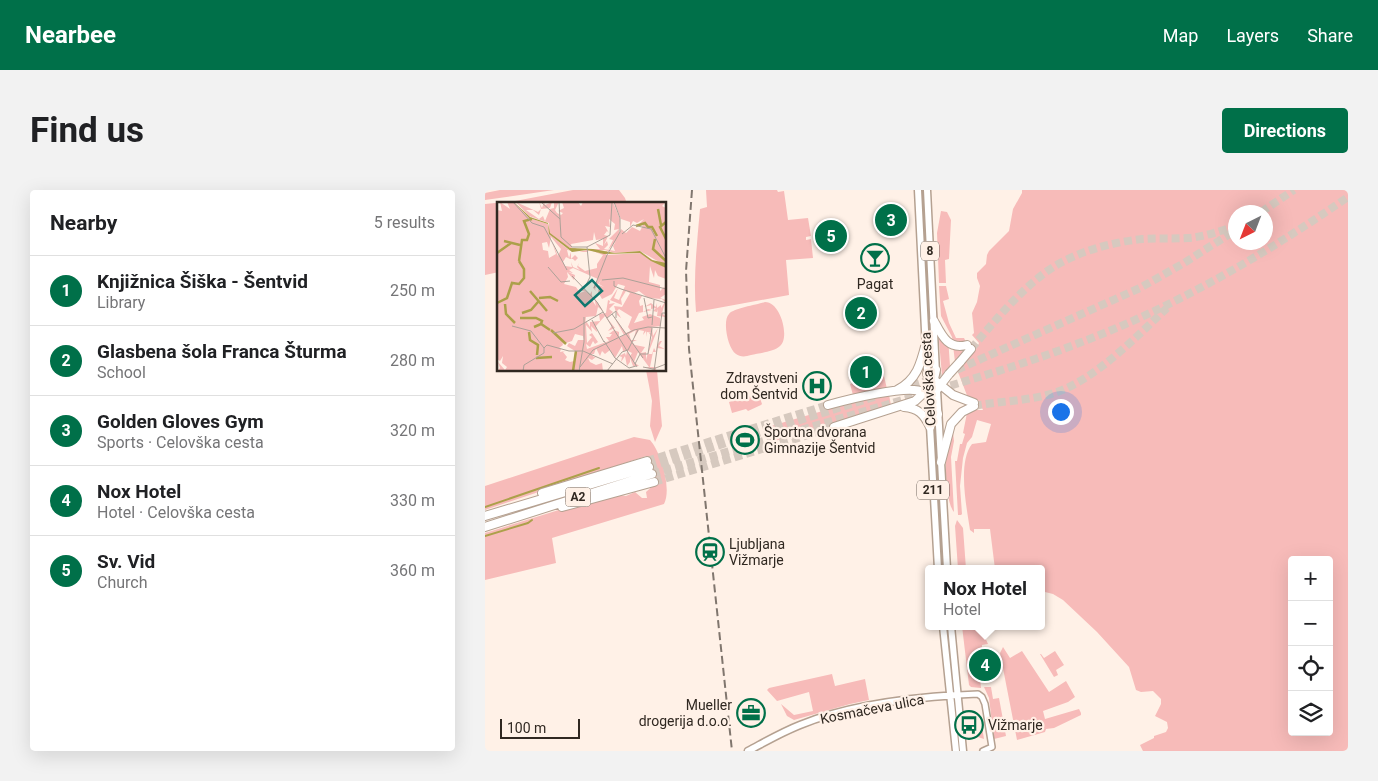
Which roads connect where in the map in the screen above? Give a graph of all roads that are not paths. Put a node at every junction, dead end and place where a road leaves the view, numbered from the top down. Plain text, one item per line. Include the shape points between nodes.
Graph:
1 (918, 190) edge
2 (927, 190) edge
3 (933, 321) junction
4 (926, 343) junction
5 (936, 370) joint
6 (927, 374) junction
7 (937, 385) junction
8 (891, 392) junction
9 (928, 394) junction
10 (827, 405) tunnel mouth
11 (894, 407) junction
12 (929, 412) joint
13 (938, 414) junction
14 (834, 427) tunnel mouth
15 (930, 427) junction
16 (941, 462) junction
17 (485, 516) edge
18 (485, 526) edge
19 (938, 565) edge
20 (947, 565) edge
21 (943, 630) edge
22 (951, 630) edge
23 (958, 694) junction
24 (950, 695) junction
25 (984, 750) edge
26 (748, 751) edge
27 (956, 751) edge
28 (963, 751) edge

1 - 4 main road, Celovška cesta / 8
2 - 3 main road, Celovška cesta / 8
3 - 5 main road, Celovška cesta / 8
3 - 7 highway, bridge via 949,343 967,347 960,362
4 - 6 main road, Celovška cesta
4 - 8 highway via 917,372 905,385
5 - 7 highway
6 - 7 highway
6 - 9 main road, Celovška cesta
7 - 9 highway
7 - 13 main road, Celovška cesta
7 - 16 highway via 972,405 958,415 949,429
8 - 9 highway via 916,390
8 - 10 highway
9 - 11 highway
9 - 12 highway
9 - 13 highway
11 - 14 highway
11 - 15 highway via 919,411
12 - 15 main road, Celovška cesta / 211
13 - 16 main road, Celovška cesta / 211
15 - 19 main road, Celovška cesta / 211
16 - 20 main road, Celovška cesta / 211
17 - 18 highway, A2 via 651,471 518,520
21 - 24 main road
22 - 23 main road
23 - 24 main road, Kosmačeva ulica
23 - 25 street via 976,694 983,699 992,747
23 - 28 main road
24 - 26 main road, Kosmačeva ulica via 835,713 787,730
24 - 27 main road

